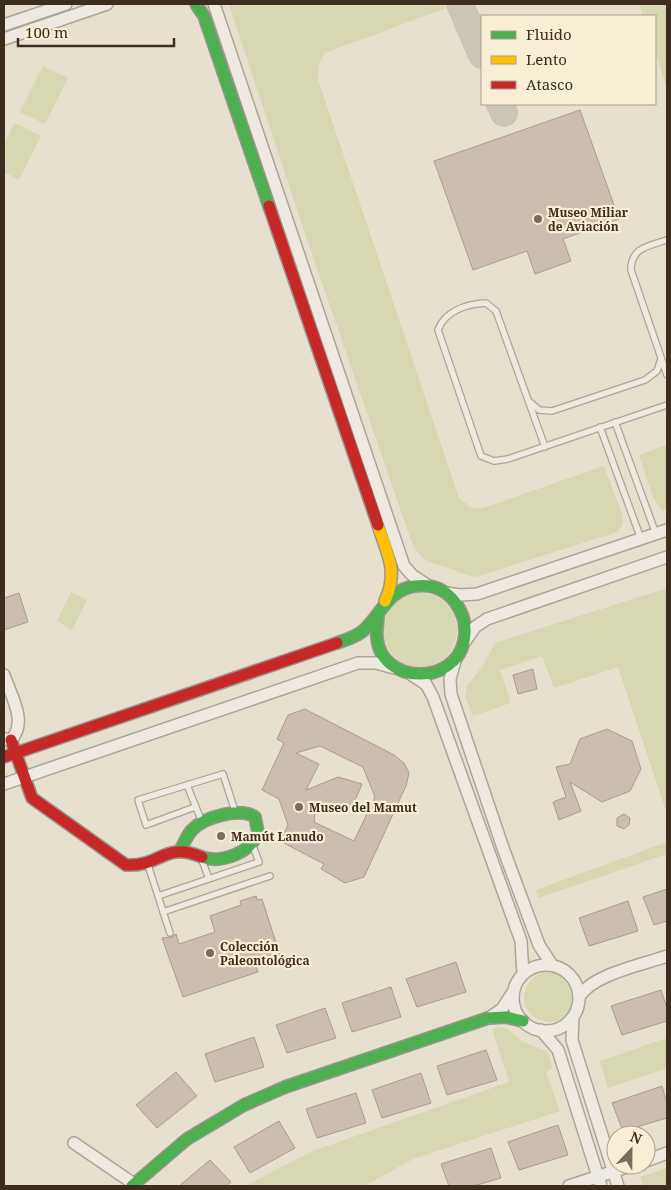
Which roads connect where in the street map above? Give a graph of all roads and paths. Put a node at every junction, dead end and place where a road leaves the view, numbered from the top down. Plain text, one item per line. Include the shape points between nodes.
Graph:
1 (66, 4) edge
2 (107, 4) edge
3 (196, 4) edge
4 (214, 4) edge
5 (4, 25) edge
6 (4, 39) edge
7 (667, 240) edge
8 (661, 358) junction
9 (667, 375) edge
10 (530, 402) junction
11 (667, 405) edge
12 (615, 422) junction
13 (600, 427) junction
14 (545, 447) junction
15 (667, 530) edge
16 (656, 534) junction
17 (641, 539) junction
18 (667, 557) edge
19 (435, 588) junction
20 (446, 593) junction
21 (380, 610) junction
22 (462, 648) junction
23 (456, 659) junction
24 (400, 671) junction
25 (4, 675) edge
26 (412, 675) junction
27 (7, 739) edge
28 (9, 755) edge
29 (23, 777) junction
30 (4, 784) edge
31 (187, 785) junction
32 (195, 807) junction
33 (235, 811) junction
34 (202, 822) junction
35 (253, 844) junction
36 (180, 850) junction
37 (201, 858) junction
38 (147, 863) junction
39 (270, 876) dead end
40 (209, 879) junction
41 (158, 896) junction
42 (163, 912) junction
43 (170, 933) dead end
44 (667, 956) edge
45 (552, 965) junction
46 (523, 974) junction
47 (571, 976) junction
48 (596, 981) junction
49 (513, 992) junction
50 (579, 997) junction
51 (488, 1018) junction
52 (573, 1018) junction
53 (523, 1021) junction
54 (542, 1030) junction
55 (74, 1142) dead end
56 (606, 1149) edge
57 (600, 1181) edge
58 (135, 1185) edge
59 (569, 1186) edge

1 - 5 street
2 - 6 street
3 - 21 street via 204,16 392,570 392,586
4 - 19 street via 404,566 417,579
7 - 8 lane via 637,250 631,260 631,270
8 - 9 lane
8 - 10 lane via 657,371 646,380 552,411 539,410
10 - 14 lane
10 - 14 lane via 496,311 486,303 448,314 438,330 481,456 494,461
11 - 12 lane
12 - 13 lane
12 - 16 lane
13 - 14 lane
13 - 17 lane
15 - 16 street
16 - 17 street
17 - 20 street via 477,594
18 - 22 street via 487,619 471,631
19 - 20 street
19 - 21 street via 424,585 406,588 391,596
20 - 22 street via 462,612 466,624
21 - 24 street via 375,626 378,647 391,665
21 - 28 street via 371,625 356,636
22 - 23 street
23 - 26 street via 436,673
23 - 45 street via 450,679 452,694 538,945
24 - 26 street
24 - 29 street via 384,664 358,663
25 - 27 street via 19,720 19,728
26 - 46 street via 426,684 433,697 521,940
27 - 28 street
28 - 29 street
29 - 30 street
29 - 38 street via 32,798 119,862 133,866
31 - 32 lane
31 - 32 lane via 138,800 146,825
31 - 33 lane via 223,774
32 - 34 lane
33 - 34 street
33 - 35 street via 247,812 259,825
34 - 36 street via 193,829
35 - 37 street via 216,859
35 - 40 lane via 259,862
36 - 37 street
36 - 38 street
37 - 40 lane
38 - 41 lane
39 - 42 lane
40 - 41 lane
41 - 42 lane
42 - 43 lane
44 - 48 street
45 - 46 street via 541,965
45 - 47 street
46 - 49 street
47 - 48 street
47 - 50 street
48 - 50 street
49 - 51 street via 502,1008
49 - 53 street via 513,1003
50 - 52 street
51 - 53 street via 506,1017
51 - 58 street via 285,1087 244,1105 187,1139
52 - 54 street via 559,1028
52 - 56 street via 572,1040
53 - 54 street
54 - 57 street via 558,1050
55 - 58 street
57 - 59 street

